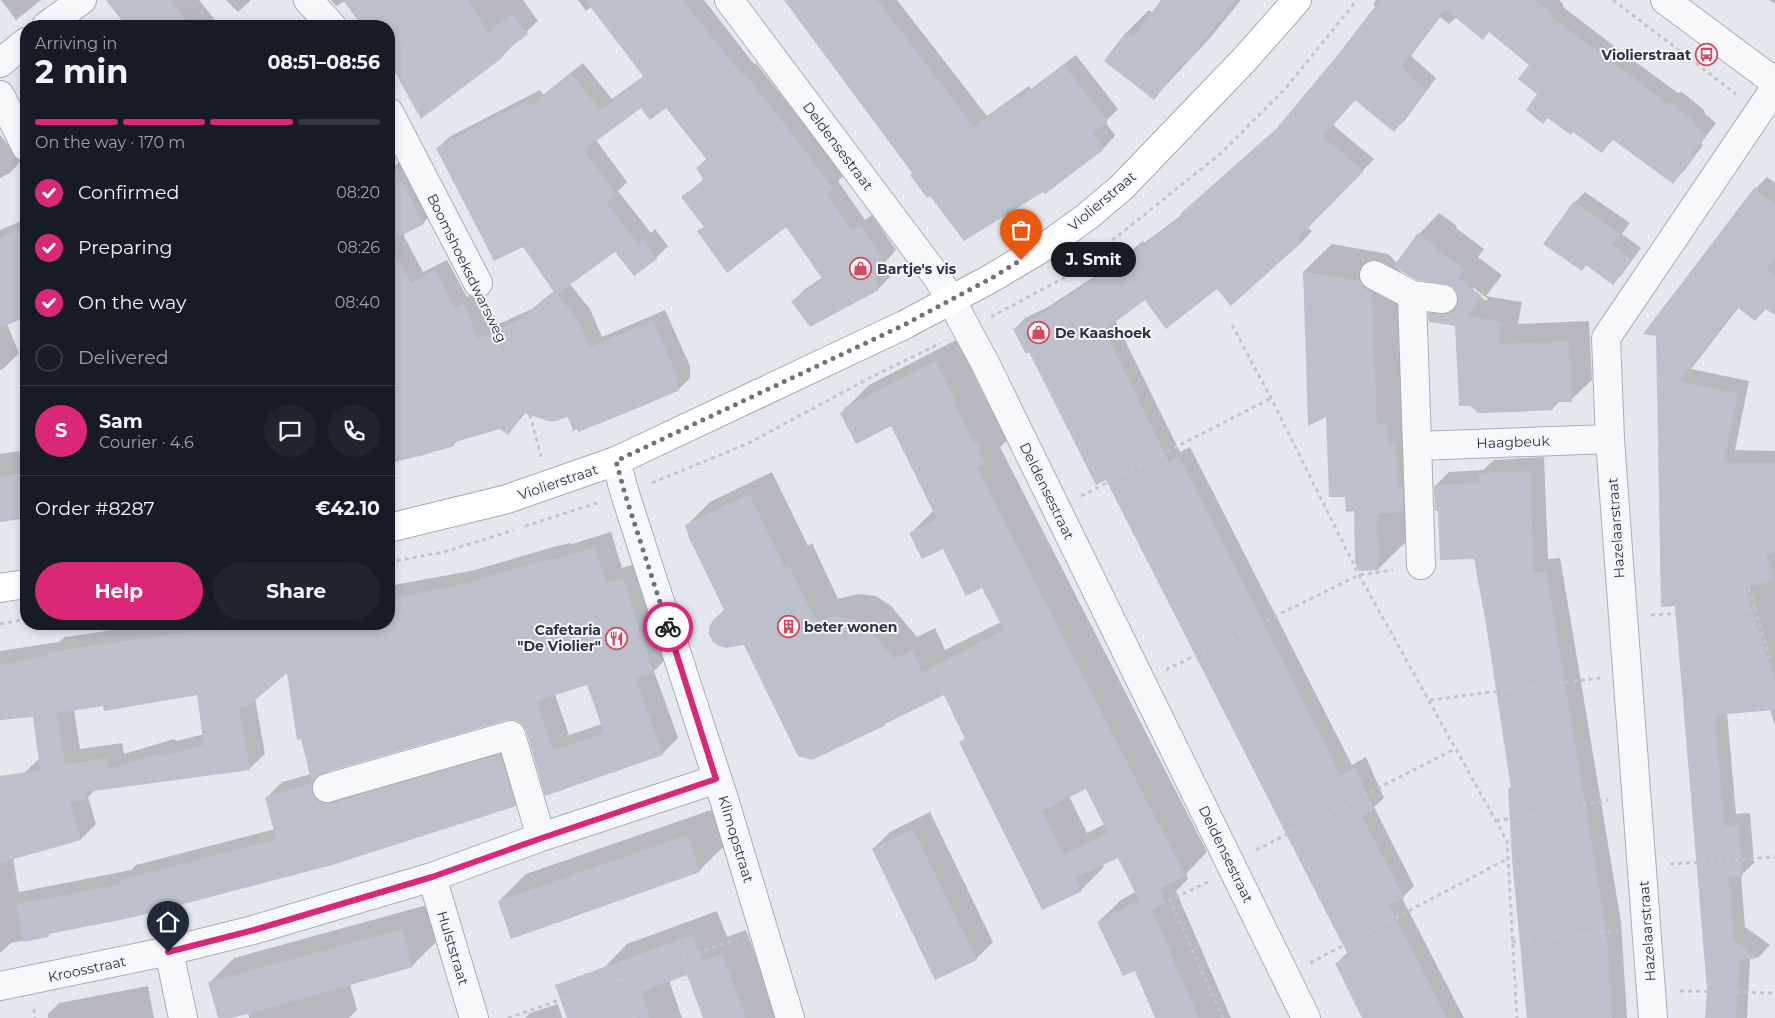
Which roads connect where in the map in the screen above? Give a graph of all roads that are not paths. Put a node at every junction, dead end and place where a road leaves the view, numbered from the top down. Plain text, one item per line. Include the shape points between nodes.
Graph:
1 (82, 0) edge
2 (308, 0) edge
3 (729, 0) edge
4 (1297, 0) edge
5 (1665, 0) edge
6 (54, 20) edge
7 (326, 20) edge
8 (20, 47) edge
9 (0, 63) edge
10 (1775, 82) edge
11 (1775, 88) edge
12 (0, 95) edge
13 (395, 124) edge
14 (20, 135) edge
15 (1374, 275) dead end
16 (478, 283) road end
17 (1412, 295) junction
18 (951, 300) junction
19 (1443, 300) dead end
20 (1610, 439) junction
21 (1416, 446) junction
22 (616, 461) junction
23 (395, 527) edge
24 (1421, 564) dead end
25 (20, 585) edge
26 (0, 588) edge
27 (716, 779) junction
28 (327, 788) dead end
29 (542, 838) junction
30 (432, 877) junction
31 (168, 952) junction
32 (0, 986) edge
33 (183, 1018) edge
34 (474, 1018) edge
35 (790, 1018) edge
36 (1306, 1018) edge
37 (1654, 1018) edge

1 - 6 street
2 - 7 street
3 - 18 street, Deldensestraat
4 - 18 main road, Violierstraat via 1246,59 1122,188 1052,242
5 - 10 street
8 - 9 street
11 - 20 street, Hazelaarstraat via 1606,338
12 - 14 street
13 - 16 street, Boomshoeksdwarsweg
15 - 17 street
17 - 19 street
17 - 21 street
18 - 22 main road, Violierstraat
18 - 36 street, Deldensestraat via 985,363
20 - 21 street, Haagbeuk
20 - 37 street, Hazelaarstraat
21 - 24 street
22 - 23 main road, Violierstraat via 507,499
22 - 27 street, Klimopstraat
25 - 26 main road
27 - 29 street, Kroosstraat
27 - 35 street, Klimopstraat
28 - 29 street via 511,735
29 - 30 street, Kroosstraat
30 - 31 street, Kroosstraat
30 - 34 street, Hulststraat
31 - 32 street, Kroosstraat
31 - 33 street

